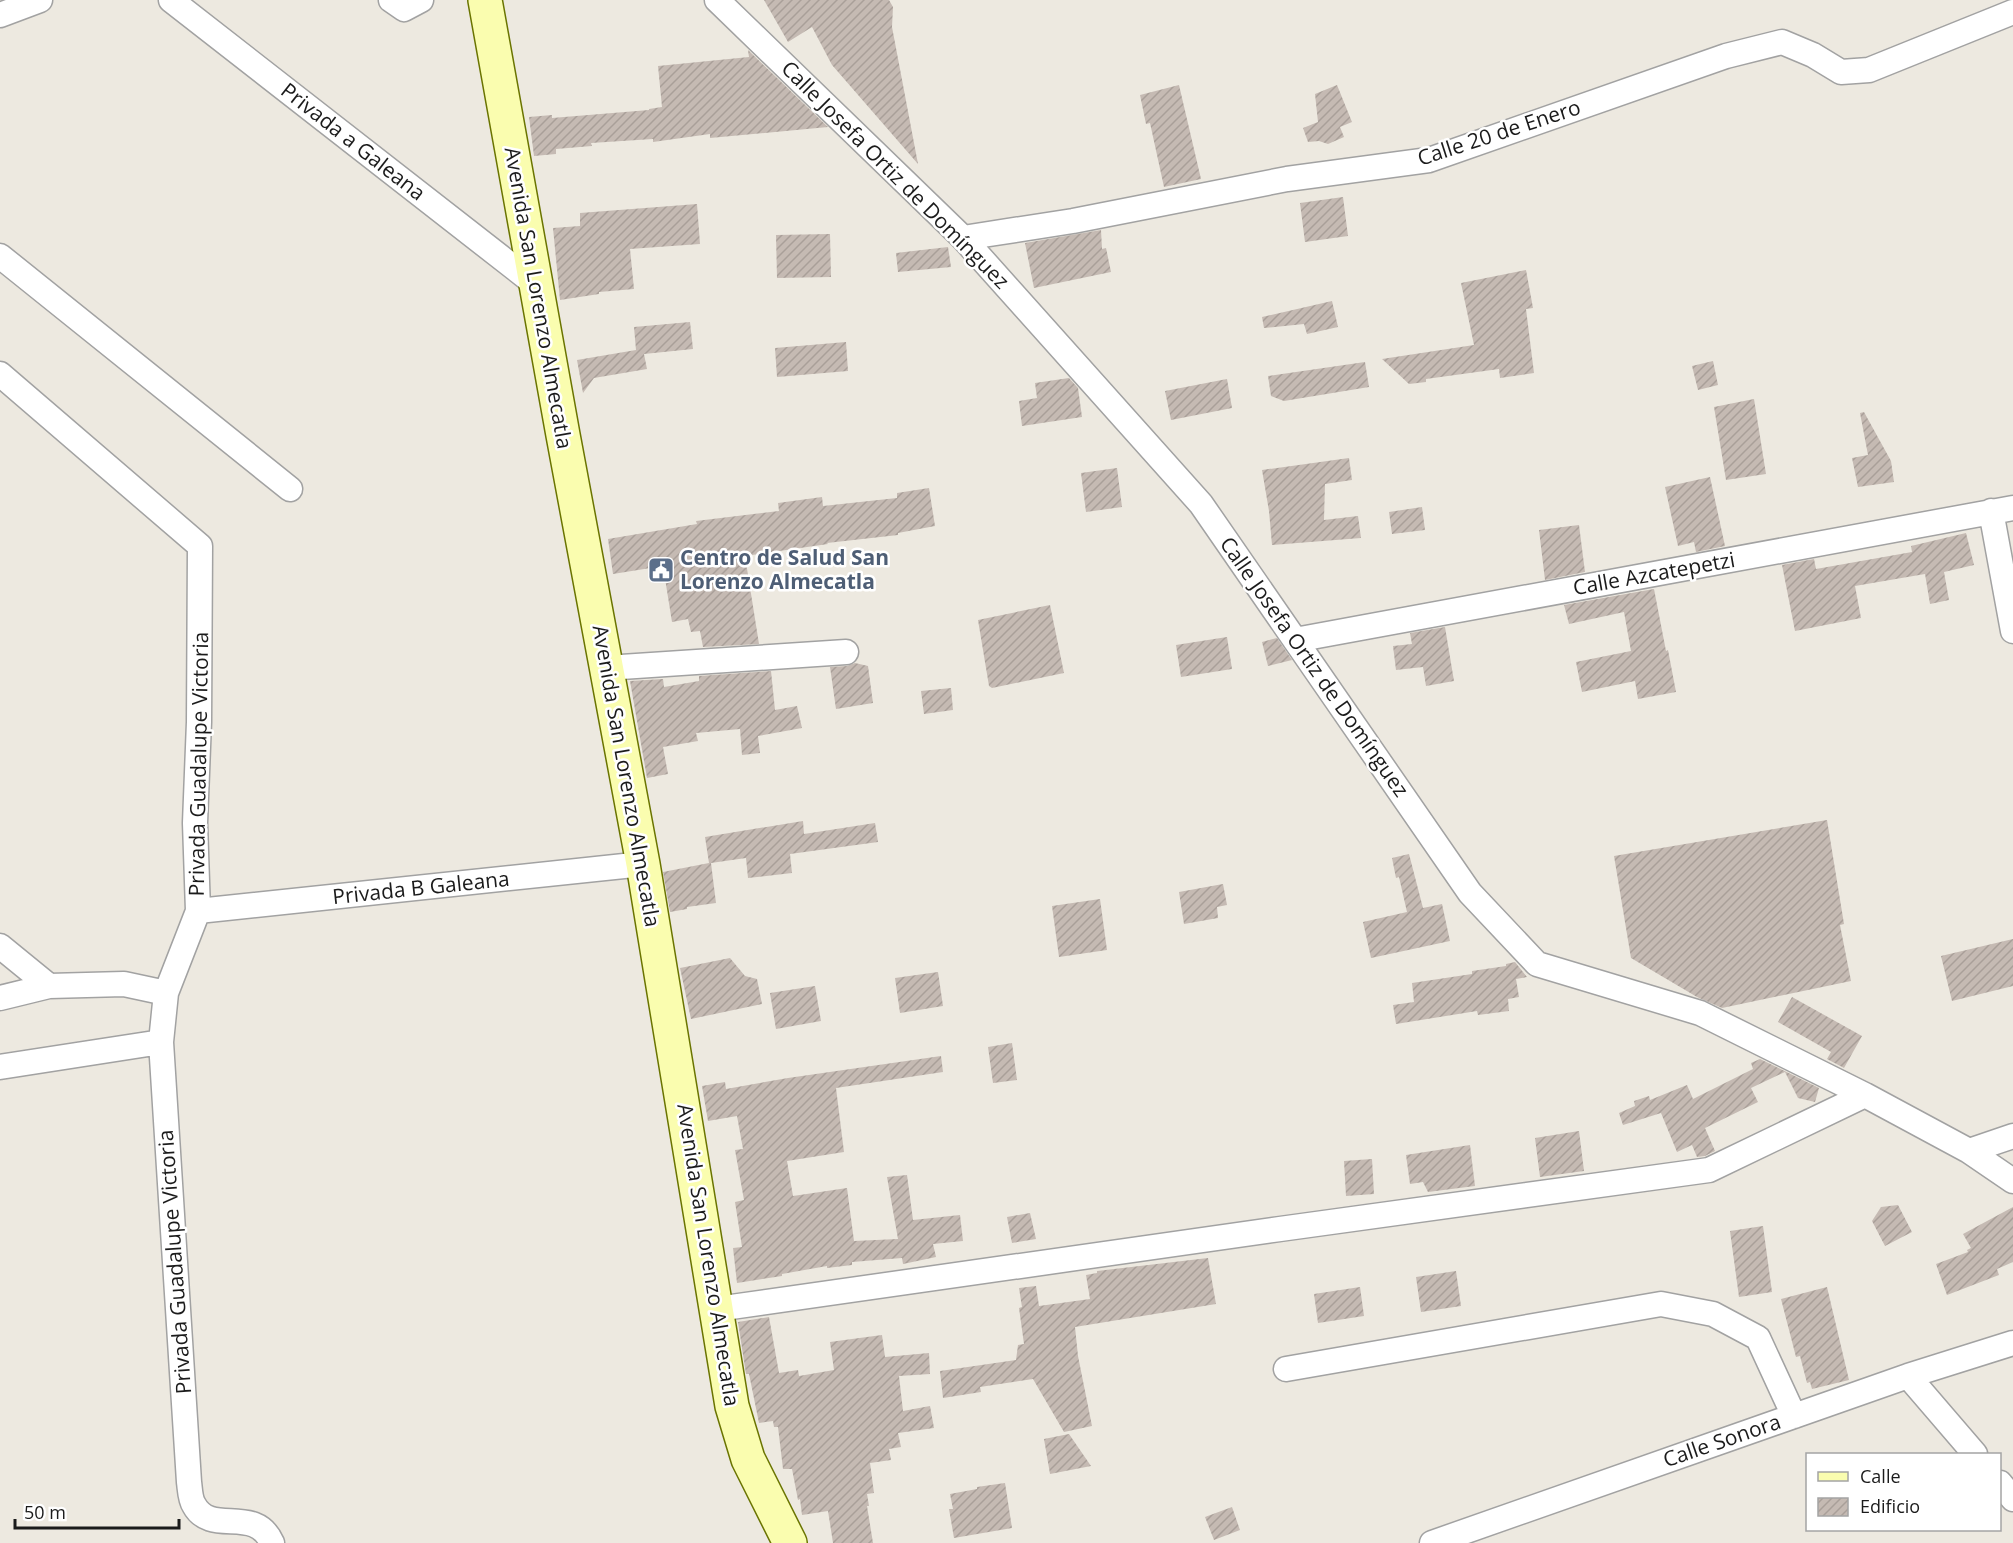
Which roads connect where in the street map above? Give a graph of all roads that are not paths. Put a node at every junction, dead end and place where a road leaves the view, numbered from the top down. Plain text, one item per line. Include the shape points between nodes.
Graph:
1 (40, 0) edge
2 (171, 0) edge
3 (392, 0) edge
4 (421, 0) edge
5 (485, 0) edge
6 (717, 0) edge
7 (2013, 12) edge
8 (0, 15) edge
9 (963, 238) junction
10 (0, 256) edge
11 (535, 284) junction
12 (0, 374) edge
13 (290, 489) dead end
14 (2002, 509) edge
15 (2013, 631) edge
16 (1294, 640) junction
17 (846, 652) dead end
18 (606, 668) junction
19 (643, 864) junction
20 (198, 911) junction
21 (0, 946) edge
22 (49, 987) junction
23 (166, 993) junction
24 (0, 998) edge
25 (160, 1042) junction
26 (0, 1067) edge
27 (1865, 1095) junction
28 (2013, 1136) edge
29 (1969, 1151) junction
30 (2013, 1181) edge
31 (717, 1309) junction
32 (2013, 1343) edge
33 (1286, 1369) dead end
34 (1908, 1376) junction
35 (1794, 1416) junction
36 (1973, 1453) edge
37 (2001, 1484) edge
38 (2013, 1498) edge
39 (272, 1543) edge
40 (790, 1543) edge
41 (1432, 1543) edge

1 - 8 street
2 - 11 street, Privada a Galeana
3 - 4 street via 404,9
5 - 11 main road, Avenida San Lorenzo Almecatla
6 - 9 street, Calle Josefa Ortiz de Domínguez
7 - 9 street, Calle 20 de Enero via 1869,70 1841,72 1782,42 1726,56 1429,160 1287,179
9 - 16 street, Calle Josefa Ortiz de Domínguez via 1201,504
10 - 13 street
11 - 18 main road, Avenida San Lorenzo Almecatla
12 - 20 street, Privada Guadalupe Victoria via 200,546 195,823
14 - 15 street
14 - 16 street, Calle Azcatepetzi
16 - 27 street, Calle Josefa Ortiz de Domínguez via 1470,893 1537,964 1700,1013
17 - 18 street
18 - 19 main road, Avenida San Lorenzo Almecatla
19 - 20 street, Privada B Galeana
19 - 31 main road, Avenida San Lorenzo Almecatla
20 - 23 street, Privada Guadalupe Victoria
21 - 22 street
22 - 23 street via 123,984
22 - 24 street
23 - 25 street, Privada Guadalupe Victoria
25 - 26 street
25 - 39 street, Privada Guadalupe Victoria via 193,1504 202,1516 217,1521 254,1524 265,1530
27 - 29 street, Calle Josefa Ortiz de Domínguez
27 - 31 street via 1709,1170
28 - 29 street
29 - 30 street, Calle Josefa Ortiz de Domínguez
31 - 40 main road, Avenida San Lorenzo Almecatla via 732,1406 748,1460
32 - 34 street, Calle Sonora
33 - 35 street via 1660,1304 1713,1314 1758,1338
34 - 35 street, Calle Sonora
34 - 36 street
35 - 41 street, Calle Sonora
37 - 38 street

